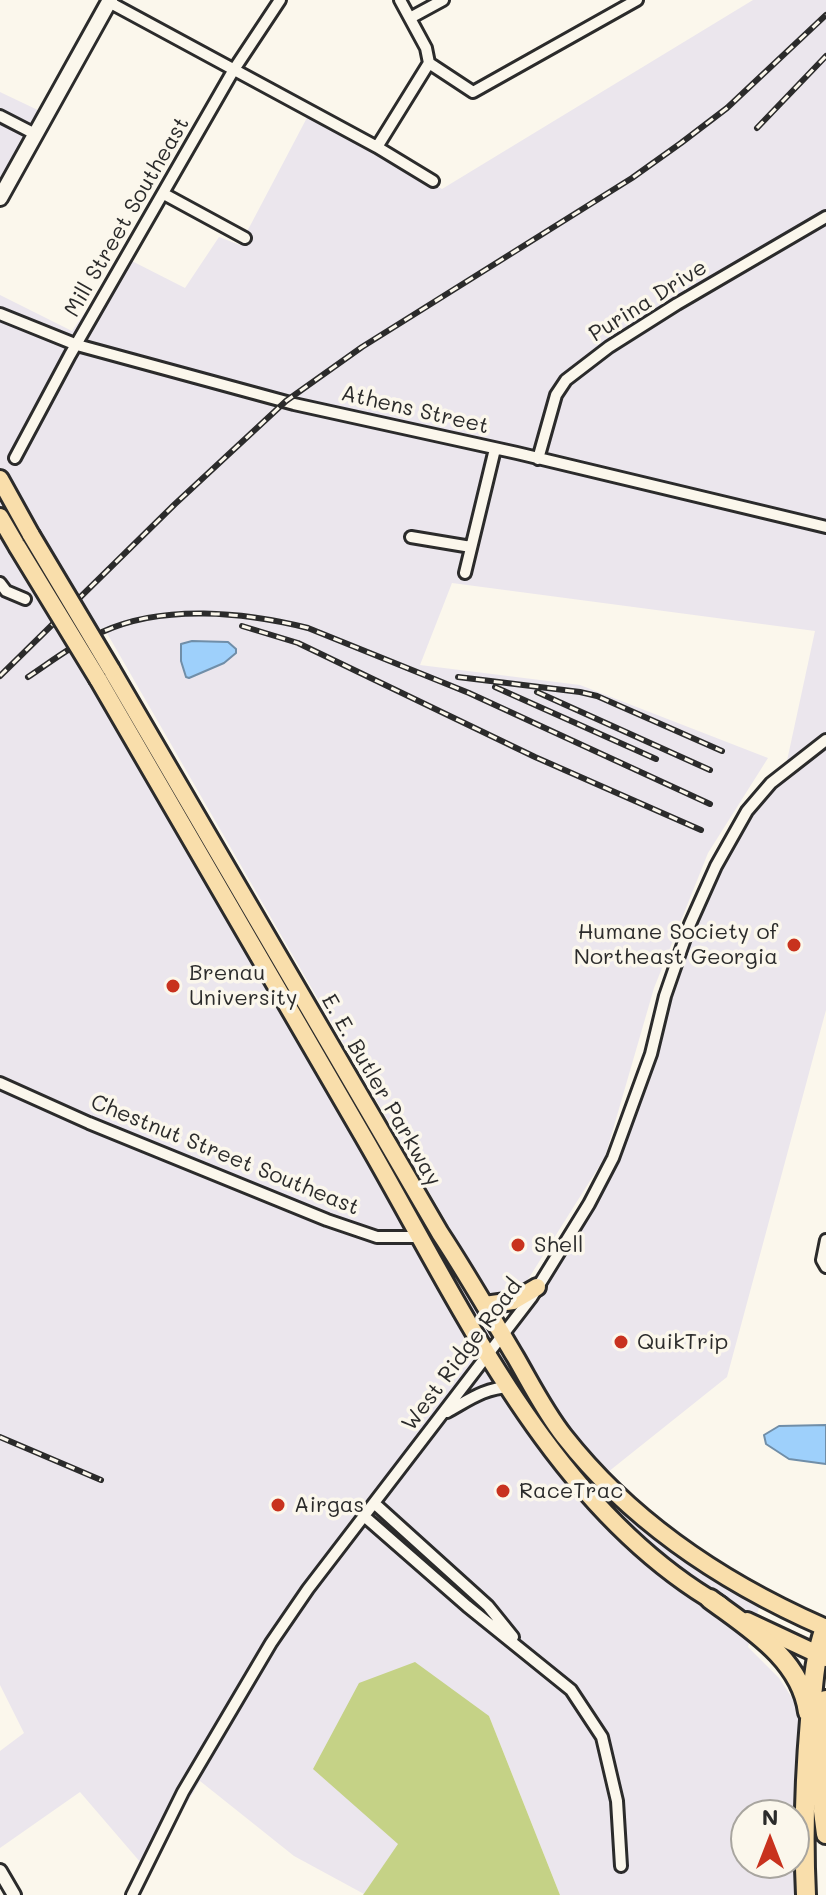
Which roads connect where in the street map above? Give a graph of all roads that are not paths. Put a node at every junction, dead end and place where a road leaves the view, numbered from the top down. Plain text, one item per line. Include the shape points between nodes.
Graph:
1 (280, 0) edge
2 (400, 0) edge
3 (443, 0) edge
4 (637, 0) edge
5 (109, 1) edge
6 (410, 18) junction
7 (429, 63) junction
8 (233, 71) junction
9 (0, 116) edge
10 (35, 134) junction
11 (377, 147) junction
12 (433, 181) dead end
13 (164, 194) junction
14 (0, 198) edge
15 (826, 217) edge
16 (245, 238) dead end
17 (0, 314) edge
18 (77, 345) junction
19 (495, 449) junction
20 (15, 458) dead end
21 (538, 459) junction
22 (0, 479) edge
23 (0, 517) edge
24 (826, 527) edge
25 (411, 537) dead end
26 (471, 547) junction
27 (465, 573) dead end
28 (0, 583) edge
29 (25, 599) dead end
30 (104, 674) junction
31 (826, 740) edge
32 (0, 1083) edge
33 (440, 1233) junction
34 (422, 1237) junction
35 (826, 1240) edge
36 (826, 1267) edge
37 (537, 1287) junction
38 (485, 1305) junction
39 (503, 1336) junction
40 (488, 1353) junction
41 (510, 1387) junction
42 (442, 1415) junction
43 (374, 1503) junction
44 (364, 1516) junction
45 (710, 1599) junction
46 (826, 1628) edge
47 (522, 1648) junction
48 (821, 1655) edge
49 (826, 1700) edge
50 (809, 1728) junction
51 (826, 1776) edge
52 (826, 1834) edge
53 (621, 1866) dead end
54 (0, 1871) edge
55 (14, 1895) edge
56 (132, 1895) edge
57 (806, 1895) edge

1 - 8 street, Mill Street Southeast
2 - 6 street
3 - 6 street
4 - 7 street via 473,92
5 - 8 street
5 - 10 main road
6 - 7 street
7 - 11 street
8 - 11 street
8 - 13 street, Mill Street Southeast
9 - 10 street
10 - 14 main road
11 - 12 street
13 - 16 street
13 - 18 street, Mill Street Southeast
15 - 21 street, Purina Drive via 677,304 566,380 556,395
17 - 18 street, Athens Street
18 - 19 street, Athens Street via 294,404
18 - 20 street, Mill Street Southeast
19 - 21 street, Athens Street
19 - 26 street
21 - 24 street, Athens Street
22 - 30 main road, E. E. Butler Parkway, bridge
23 - 30 main road, E. E. Butler Parkway, bridge
25 - 26 street
26 - 27 street
28 - 29 street
30 - 33 main road, E. E. Butler Parkway
30 - 34 main road, E. E. Butler Parkway
31 - 37 street, West Ridge Road via 771,783 747,811 716,866 690,924 613,1158
32 - 34 street, Chestnut Street Southeast via 327,1220 377,1237
33 - 34 street, Chestnut Street Southeast
33 - 38 main road, E. E. Butler Parkway
34 - 40 main road, E. E. Butler Parkway
35 - 36 street
37 - 38 main road via 513,1301
37 - 39 street, West Ridge Road
38 - 39 main road, E. E. Butler Parkway
39 - 40 street, West Ridge Road
39 - 46 main road, E. E. Butler Parkway via 563,1435 633,1509 707,1567
40 - 41 main road, E. E. Butler Parkway
40 - 42 street, West Ridge Road
41 - 42 street via 480,1392
41 - 45 main road, E. E. Butler Parkway via 593,1502 657,1561
42 - 43 street, West Ridge Road
43 - 44 street, West Ridge Road
43 - 47 street via 488,1606
44 - 47 street
44 - 56 street, West Ridge Road via 271,1643 183,1792
45 - 48 main road, E. E. Butler Parkway
45 - 50 highway via 780,1656 801,1690
46 - 48 highway
47 - 53 street via 571,1690 602,1737 617,1801
48 - 50 highway
49 - 51 highway
50 - 57 highway
51 - 52 highway
54 - 55 street

